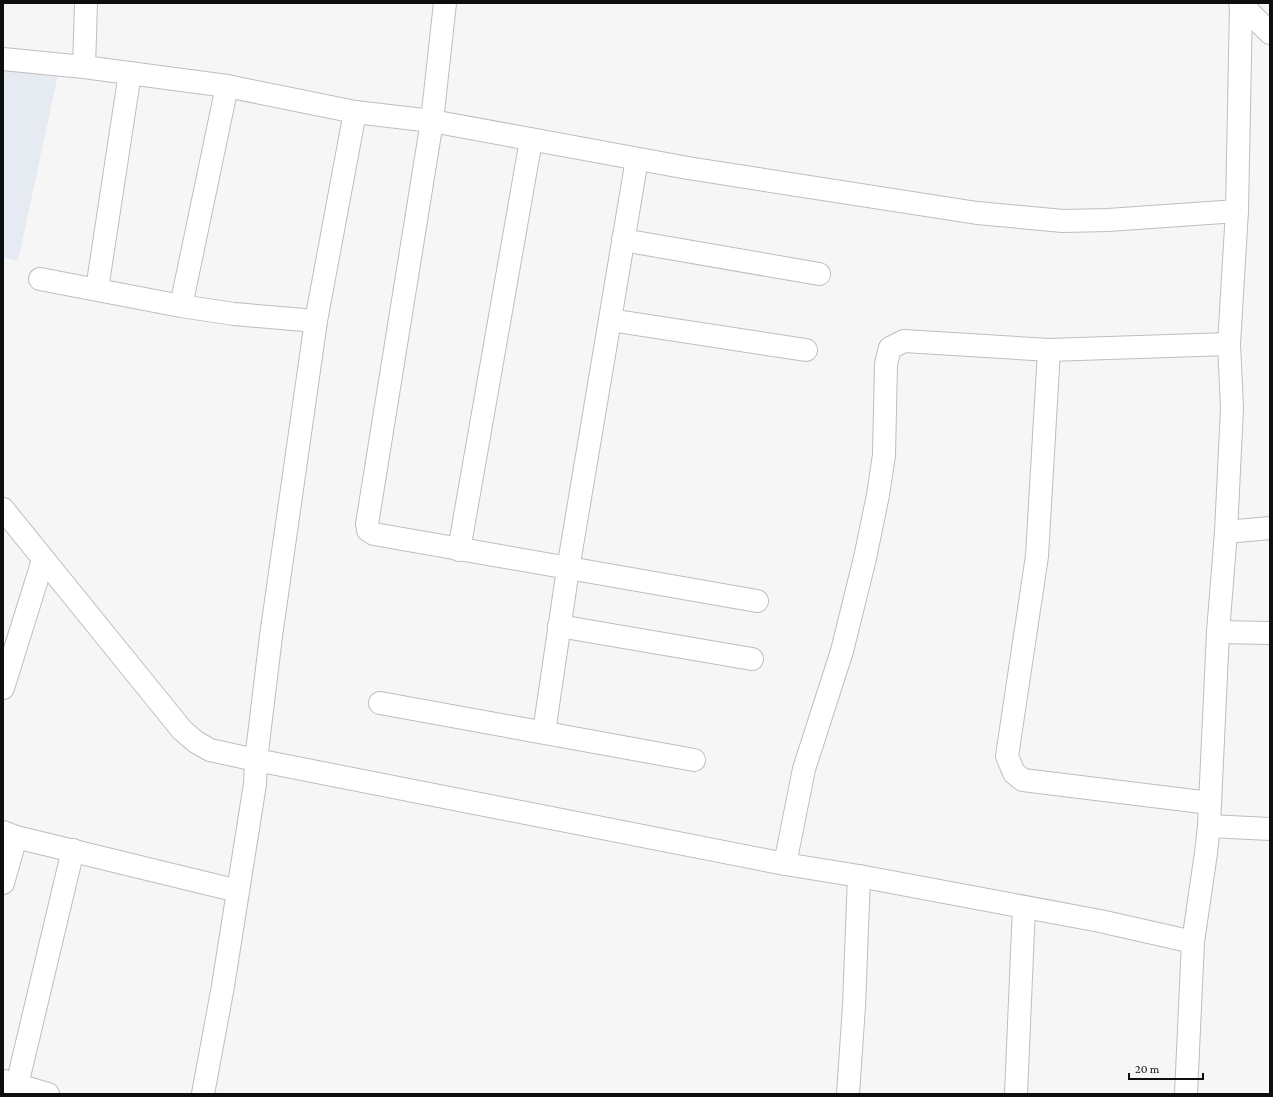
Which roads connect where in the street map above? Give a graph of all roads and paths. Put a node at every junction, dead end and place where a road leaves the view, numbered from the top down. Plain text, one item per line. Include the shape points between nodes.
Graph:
1 (86, 3) edge
2 (445, 3) edge
3 (1241, 4) edge
4 (1270, 33) edge
5 (3, 58) edge
6 (84, 67) junction
7 (130, 73) junction
8 (227, 86) junction
9 (355, 112) junction
10 (432, 121) junction
11 (531, 140) junction
12 (637, 159) junction
13 (1237, 211) junction
14 (623, 240) junction
15 (819, 274) dead end
16 (40, 279) dead end
17 (97, 289) junction
18 (181, 306) junction
19 (610, 320) junction
20 (316, 321) junction
21 (1229, 344) junction
22 (806, 350) dead end
23 (1049, 350) junction
24 (3, 509) edge
25 (1270, 528) edge
26 (1226, 532) junction
27 (459, 550) junction
28 (43, 560) junction
29 (568, 569) junction
30 (757, 601) dead end
31 (559, 626) junction
32 (1218, 632) junction
33 (1270, 633) edge
34 (752, 659) dead end
35 (3, 688) edge
36 (380, 703) dead end
37 (544, 732) junction
38 (256, 760) junction
39 (694, 760) dead end
40 (1210, 803) junction
41 (1209, 826) junction
42 (1270, 829) edge
43 (10, 834) edge
44 (73, 850) junction
45 (785, 864) junction
46 (859, 876) junction
47 (3, 883) edge
48 (238, 891) junction
49 (1024, 907) junction
50 (1193, 942) junction
51 (10, 1083) edge
52 (48, 1094) edge
53 (203, 1094) edge
54 (848, 1094) edge
55 (1016, 1094) edge
56 (1186, 1094) edge

1 - 6 street
2 - 10 street
3 - 4 street
3 - 13 street
5 - 6 street
6 - 7 street
7 - 8 street
7 - 17 street
8 - 9 street
8 - 18 street
9 - 10 street
9 - 20 street
10 - 11 street
10 - 27 street via 367,524 368,530 374,534
11 - 12 street
11 - 27 street
12 - 13 street via 977,213 1063,221
12 - 14 street
13 - 21 street
14 - 15 street
14 - 19 street
16 - 17 street
17 - 18 street
18 - 20 street via 234,314
19 - 22 street
19 - 29 street
20 - 38 street
21 - 23 street
21 - 26 street via 1232,408
23 - 40 street via 1037,556 1007,756 1014,773 1023,780
23 - 45 street via 904,341 890,348 886,364 884,455 865,558 842,651 804,769
24 - 28 street
25 - 26 street
26 - 32 street
27 - 29 street
28 - 35 street
28 - 38 street via 182,730 210,750
29 - 30 street
29 - 31 street
31 - 34 street
31 - 37 street
32 - 33 street
32 - 40 street
36 - 37 street
37 - 39 street
38 - 45 street
38 - 48 street via 255,784
40 - 41 street
41 - 42 street
41 - 50 street
43 - 44 street
43 - 47 street
44 - 48 street
44 - 51 street
45 - 46 street
46 - 49 street
46 - 54 street
48 - 53 street
49 - 50 street
49 - 55 street
50 - 56 street
51 - 52 street

